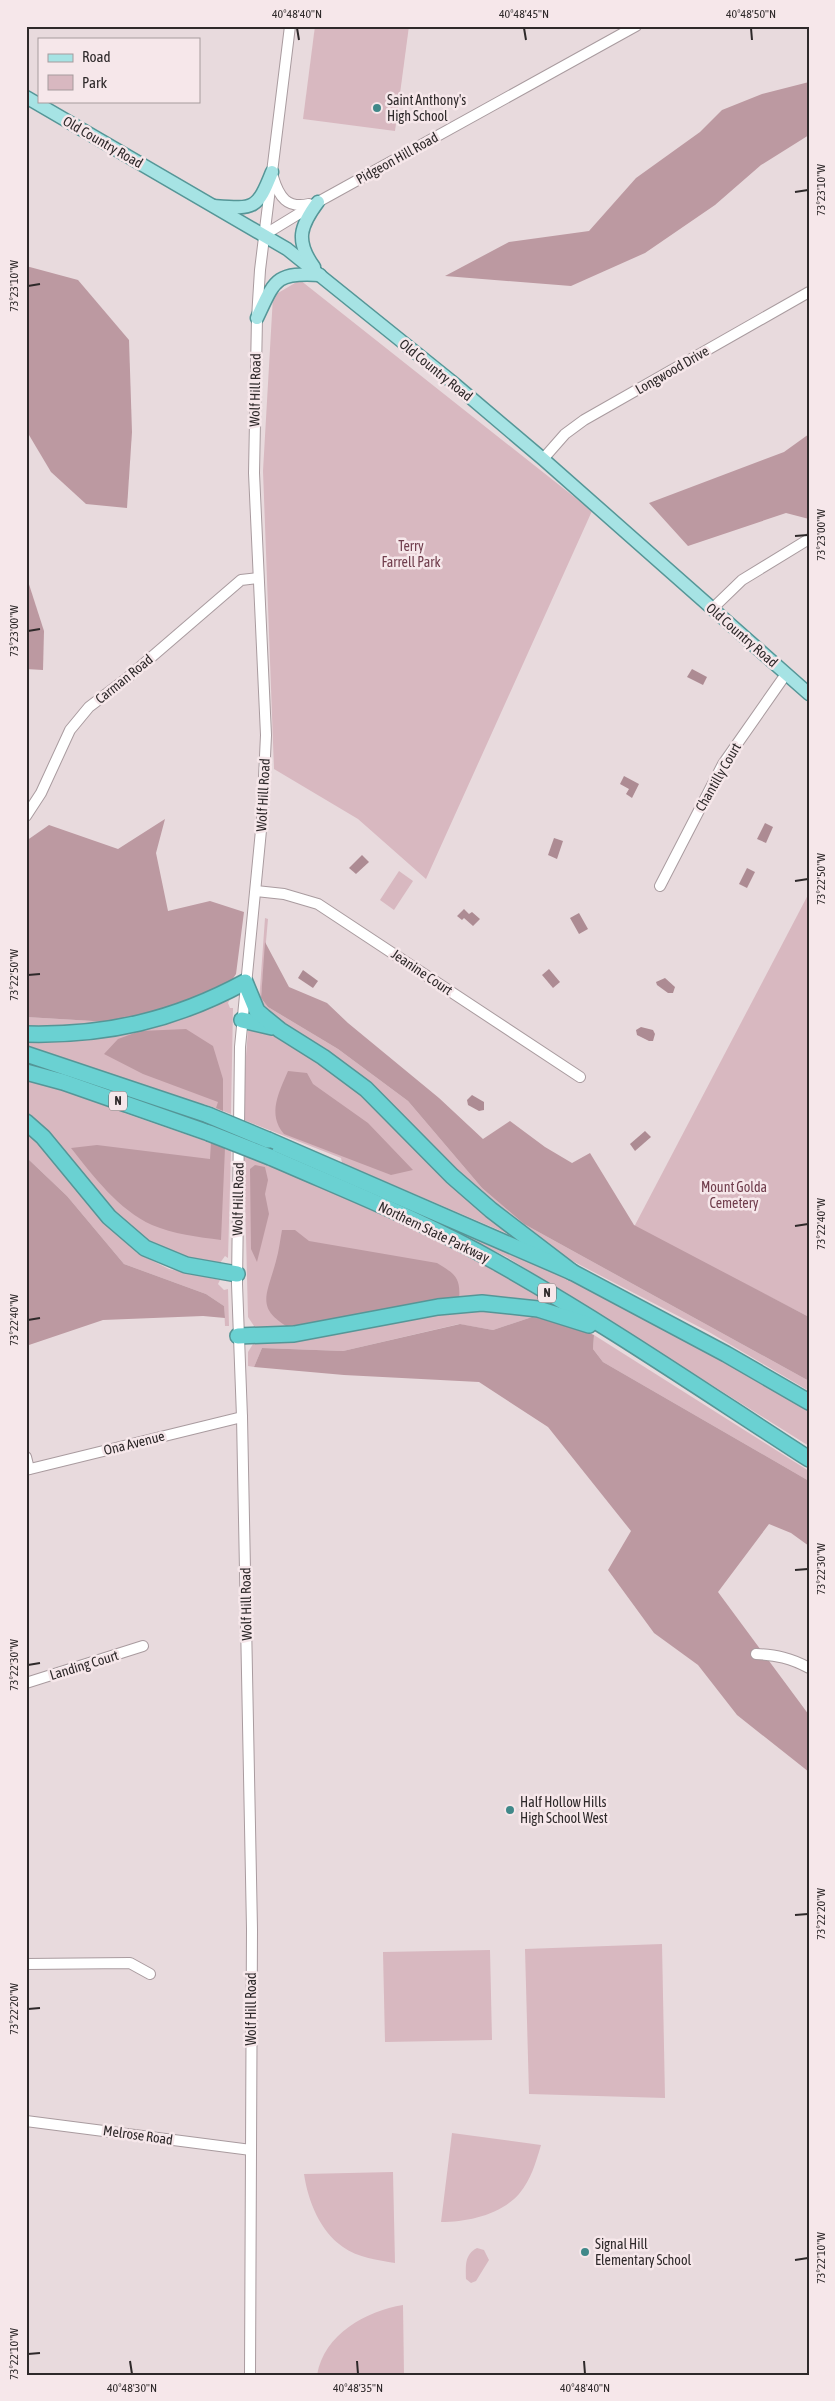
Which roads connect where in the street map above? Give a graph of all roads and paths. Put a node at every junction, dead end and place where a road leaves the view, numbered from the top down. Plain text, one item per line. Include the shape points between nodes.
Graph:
1 (290, 26) edge
2 (636, 26) edge
3 (27, 98) edge
4 (272, 172) junction
5 (318, 202) junction
6 (212, 206) junction
7 (264, 235) junction
8 (320, 275) junction
9 (809, 292) edge
10 (257, 318) junction
11 (543, 459) junction
12 (809, 540) edge
13 (258, 578) junction
14 (712, 609) junction
15 (786, 674) junction
16 (809, 694) edge
17 (26, 816) edge
18 (660, 886) dead end
19 (256, 891) junction
20 (245, 982) junction
21 (242, 1020) junction
22 (280, 1030) junction
23 (26, 1034) edge
24 (26, 1054) edge
25 (26, 1072) edge
26 (580, 1076) dead end
27 (26, 1122) edge
28 (572, 1272) junction
29 (237, 1274) junction
30 (614, 1333) junction
31 (238, 1336) junction
32 (809, 1402) edge
33 (242, 1417) junction
34 (26, 1457) edge
35 (809, 1459) edge
36 (28, 1469) edge
37 (142, 1646) dead end
38 (756, 1654) dead end
39 (809, 1668) edge
40 (26, 1683) edge
41 (26, 1964) edge
42 (150, 1974) dead end
43 (26, 2121) edge
44 (250, 2150) junction
45 (250, 2375) edge

1 - 4 street, Wolf Hill Road
2 - 5 street, Pidgeon Hill Road
3 - 6 main road, Old Country Road
4 - 5 street via 276,188 285,202 302,206
4 - 6 main road via 263,195 256,203 243,207
4 - 7 street, Wolf Hill Road
5 - 7 street, Pidgeon Hill Road
5 - 8 main road via 305,220 301,233 304,251
6 - 7 main road, Old Country Road
7 - 8 main road, Old Country Road
7 - 10 street, Wolf Hill Road
8 - 10 main road via 294,274 280,279
8 - 11 main road, Old Country Road
9 - 11 street, Longwood Drive via 584,420 565,434
10 - 13 street, Wolf Hill Road via 254,474
11 - 14 main road, Old Country Road
12 - 14 street via 742,580
13 - 17 street, Carman Road via 241,580 126,679 89,706 70,730 41,793
13 - 19 street, Wolf Hill Road via 266,735
14 - 15 main road, Old Country Road
15 - 16 main road, Old Country Road
15 - 18 street, Chantilly Court via 723,764
19 - 20 street, Wolf Hill Road
19 - 26 street, Jeanine Court via 284,894 318,904
20 - 21 street, Wolf Hill Road
20 - 22 highway via 257,1011
20 - 23 highway via 198,1004 135,1026 85,1033
21 - 22 highway
21 - 29 street, Wolf Hill Road
22 - 28 highway via 366,1089 452,1176
24 - 28 highway, Northern State Parkway / N, bridge via 208,1115
25 - 30 highway, Northern State Parkway / N, bridge via 209,1133 389,1209 495,1261
27 - 29 highway via 43,1137 109,1217 145,1248 186,1265
28 - 32 highway, Northern State Parkway / N
29 - 31 street, Wolf Hill Road
30 - 31 highway via 538,1309 482,1303 438,1307 294,1334
30 - 35 highway, Northern State Parkway / N
31 - 33 street, Wolf Hill Road
33 - 36 street, Ona Avenue
33 - 44 street, Wolf Hill Road via 252,1929
34 - 36 street
37 - 40 street, Landing Court
38 - 39 street via 774,1654
41 - 42 street via 130,1963
43 - 44 street, Melrose Road
44 - 45 street, Wolf Hill Road

